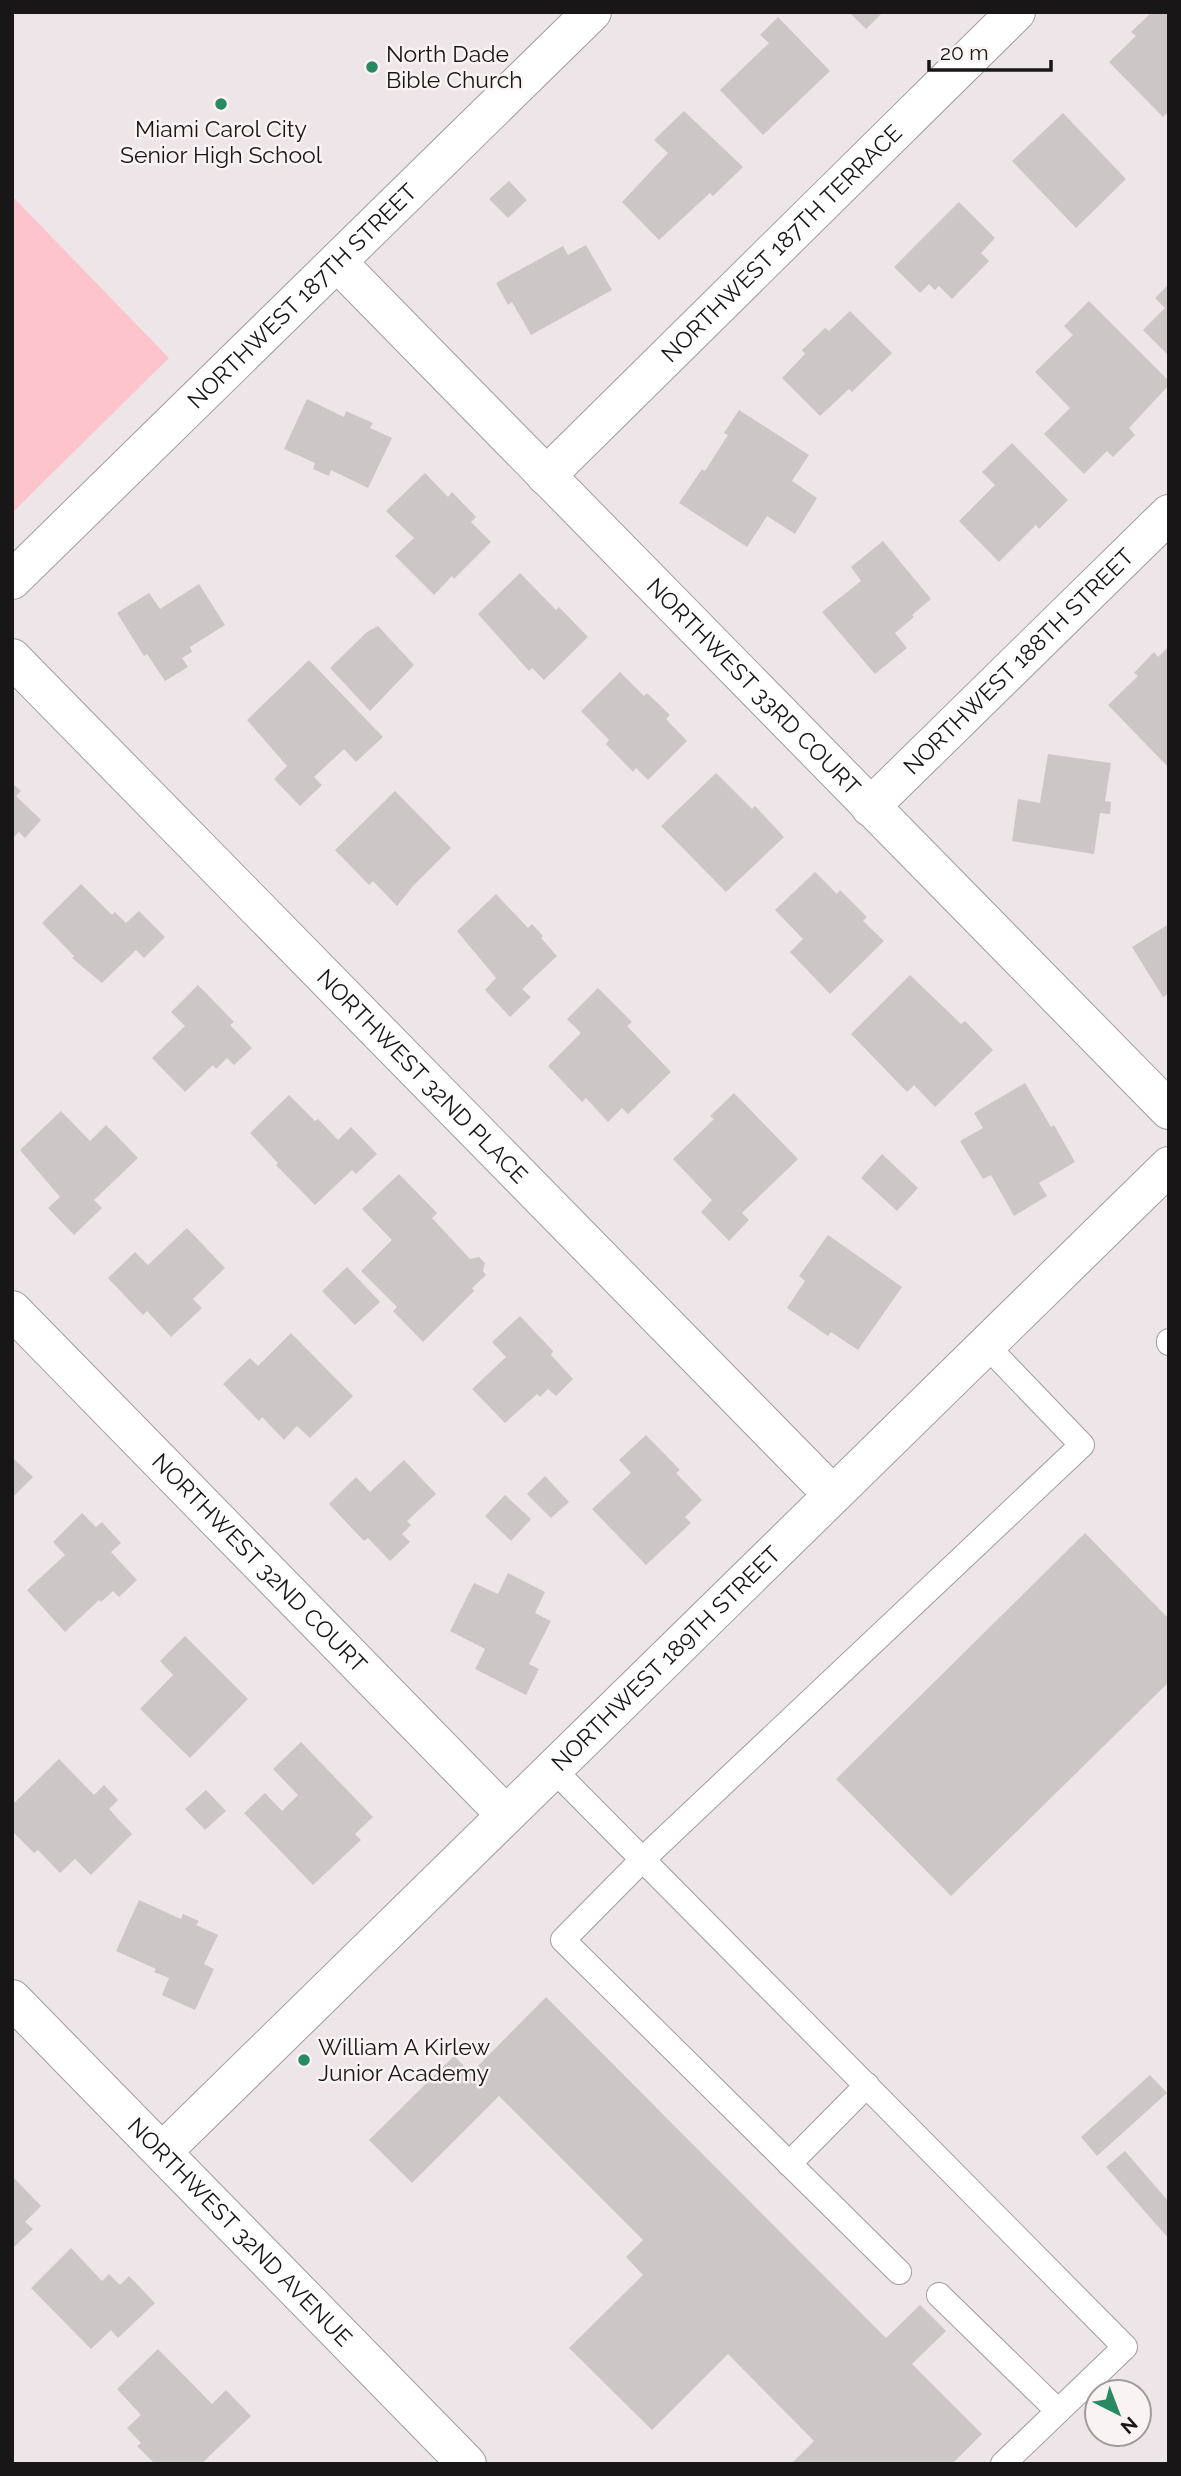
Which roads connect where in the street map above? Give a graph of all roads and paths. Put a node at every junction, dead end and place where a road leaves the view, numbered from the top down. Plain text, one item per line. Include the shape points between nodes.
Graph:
1 (592, 12) edge
2 (1016, 12) edge
3 (337, 262) junction
4 (546, 476) junction
5 (1169, 514) edge
6 (12, 580) edge
7 (12, 659) edge
8 (870, 807) junction
9 (1169, 1110) edge
10 (1165, 1176) edge
11 (12, 1310) edge
12 (986, 1346) junction
13 (833, 1495) junction
14 (554, 1769) junction
15 (506, 1815) junction
16 (643, 1859) junction
17 (12, 1999) edge
18 (867, 2085) junction
19 (163, 2151) junction
20 (789, 2164) junction
21 (899, 2272) dead end
22 (939, 2295) dead end
23 (1058, 2411) junction
24 (467, 2464) edge
25 (1003, 2464) edge

1 - 3 street, NORTHWEST 187TH STREET
2 - 4 street, NORTHWEST 187TH TERRACE
3 - 4 street, NORTHWEST 33RD COURT
3 - 6 street, NORTHWEST 187TH STREET
4 - 8 street, NORTHWEST 33RD COURT
5 - 8 street, NORTHWEST 188TH STREET
7 - 13 street, NORTHWEST 32ND PLACE
8 - 9 street, NORTHWEST 33RD COURT
10 - 12 street, NORTHWEST 189TH STREET
11 - 15 street, NORTHWEST 32ND COURT
12 - 13 street, NORTHWEST 189TH STREET
12 - 16 lane via 1082,1445
13 - 14 street, NORTHWEST 189TH STREET
14 - 15 street, NORTHWEST 189TH STREET
14 - 16 lane
15 - 19 street, NORTHWEST 189TH STREET
16 - 18 lane
16 - 20 lane via 563,1940
17 - 19 street, NORTHWEST 32ND AVENUE
18 - 20 lane
18 - 23 lane via 1125,2347
19 - 24 street, NORTHWEST 32ND AVENUE
20 - 21 lane
22 - 23 lane
23 - 25 lane

